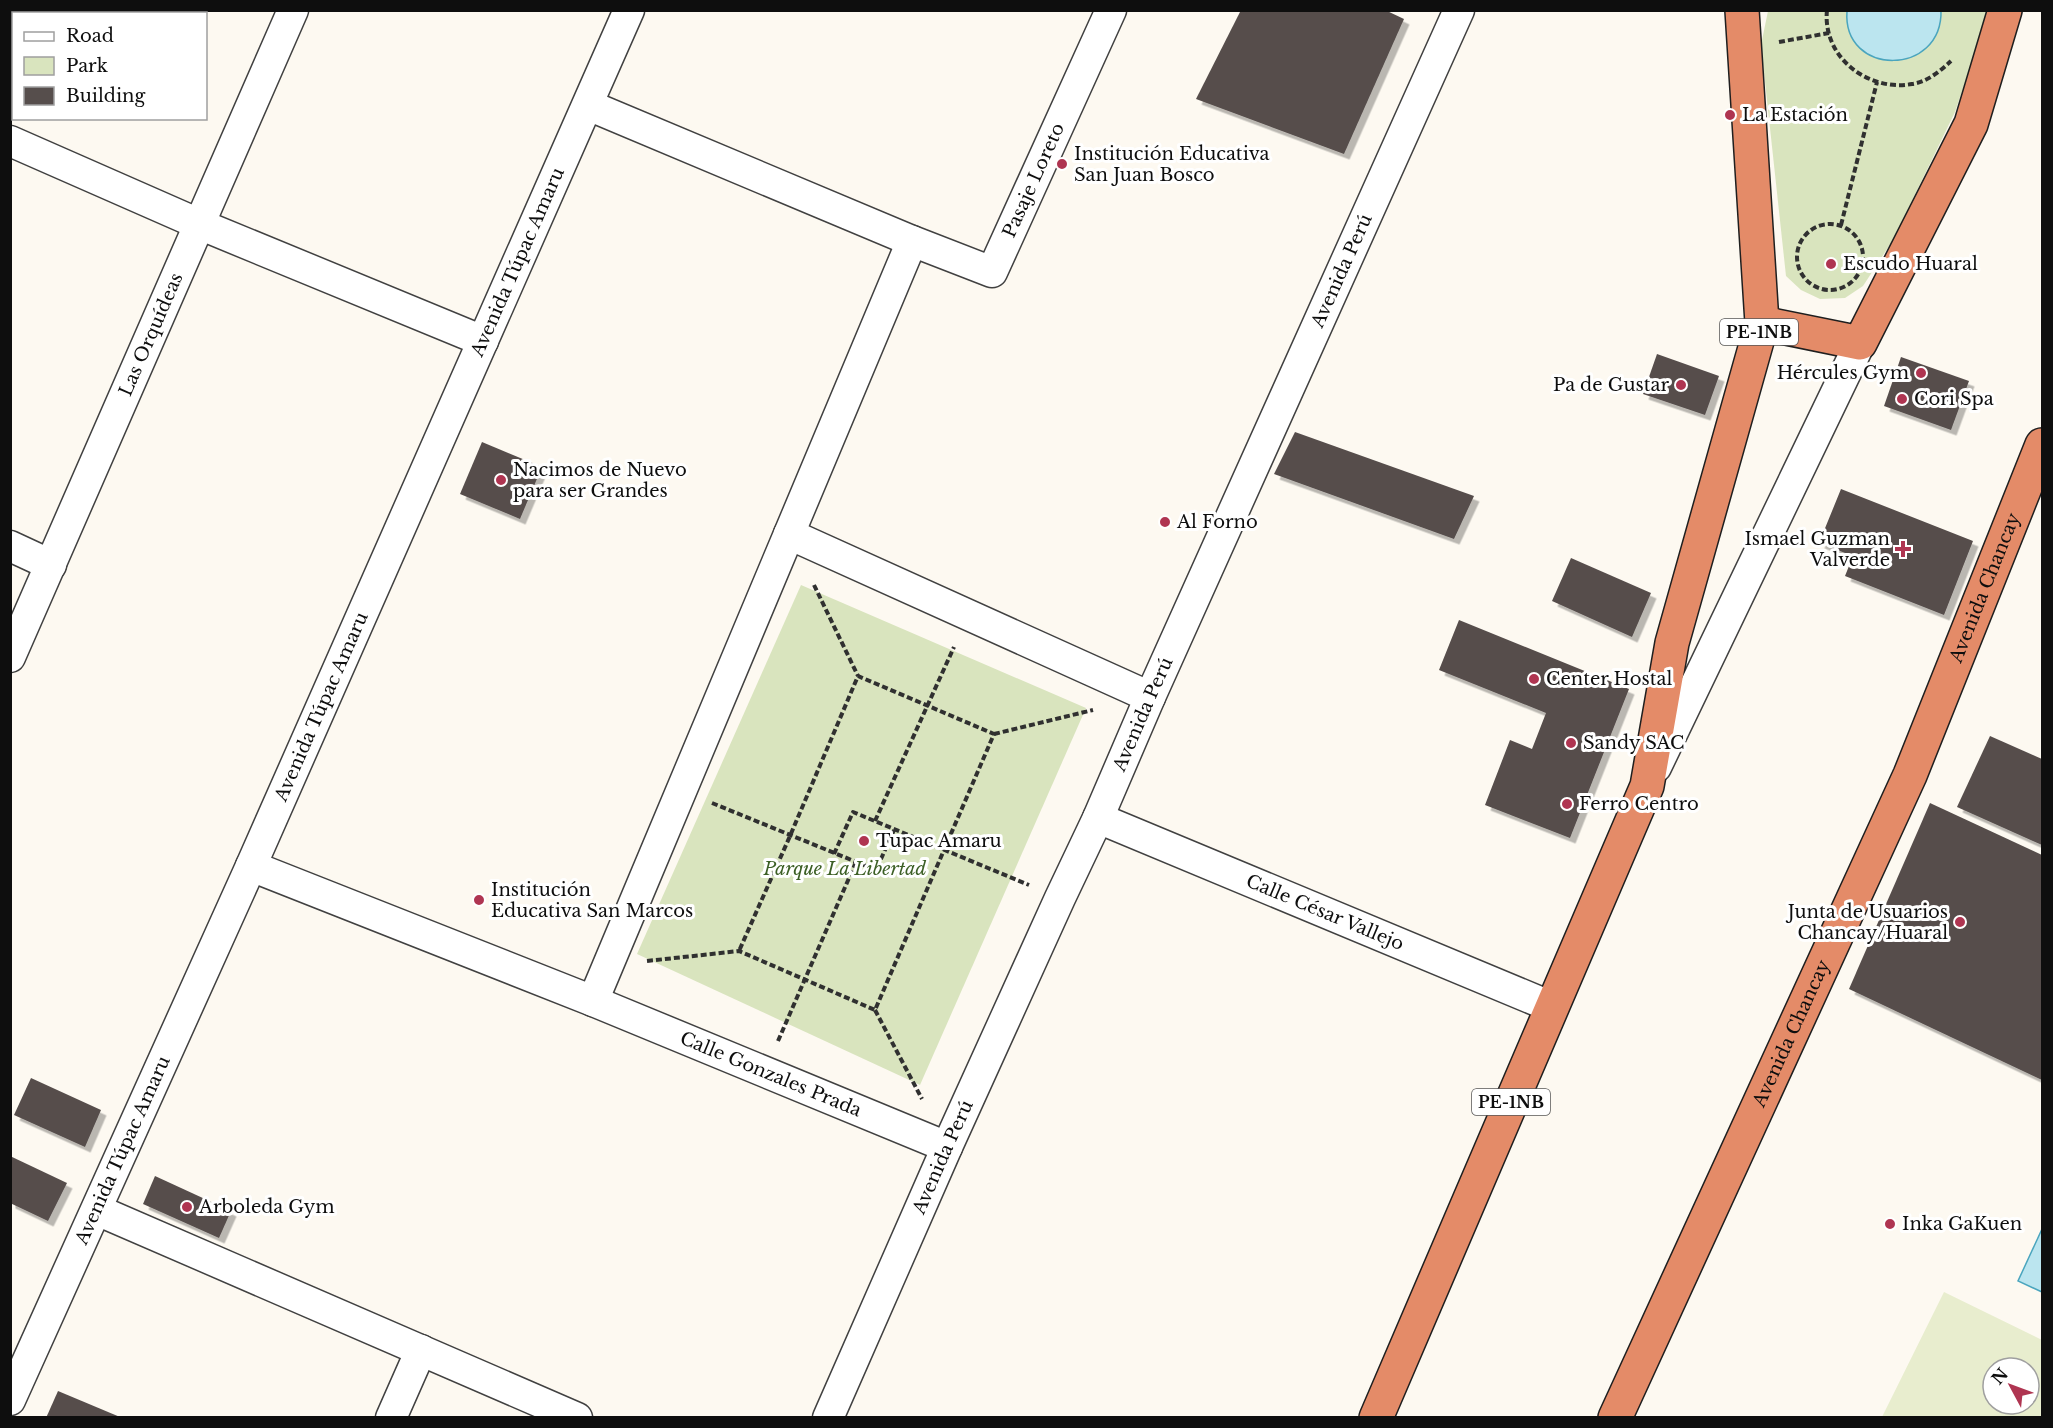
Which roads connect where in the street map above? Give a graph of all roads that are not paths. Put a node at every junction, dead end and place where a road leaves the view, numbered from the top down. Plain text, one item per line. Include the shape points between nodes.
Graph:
1 (293, 10) edge
2 (629, 10) edge
3 (1110, 10) edge
4 (1460, 10) edge
5 (1742, 10) edge
6 (2005, 10) edge
7 (588, 105) junction
8 (10, 141) edge
9 (199, 224) junction
10 (912, 241) junction
11 (1762, 323) junction
12 (483, 341) junction
13 (1860, 343) junction
14 (2043, 445) edge
15 (789, 534) junction
16 (10, 546) edge
17 (51, 565) junction
18 (10, 657) edge
19 (1150, 697) junction
20 (1647, 786) junction
21 (1098, 818) junction
22 (251, 866) junction
23 (592, 1001) junction
24 (1552, 1007) junction
25 (947, 1147) junction
26 (97, 1210) junction
27 (421, 1350) junction
28 (10, 1400) edge
29 (391, 1418) edge
30 (577, 1418) edge
31 (828, 1418) edge
32 (1376, 1418) edge
33 (1615, 1418) edge

1 - 9 street, Las Orquídeas
2 - 7 street, Avenida Túpac Amaru
3 - 10 street, Pasaje Loreto via 992,272
4 - 19 street, Avenida Perú
5 - 11 highway, PE-1NB
6 - 13 highway via 1971,124
7 - 10 street
7 - 12 street, Avenida Túpac Amaru
8 - 9 street
9 - 12 street
9 - 17 street, Las Orquídeas
10 - 15 street
11 - 13 highway
11 - 20 highway, PE-1NB via 1672,643
12 - 22 street, Avenida Túpac Amaru
13 - 20 street
14 - 33 highway, Avenida Chancay via 1910,775
15 - 19 street
15 - 23 street
16 - 17 street
17 - 18 street, Las Orquídeas
19 - 21 street, Avenida Perú
20 - 24 highway, PE-1NB
21 - 24 street, Calle César Vallejo
21 - 25 street, Avenida Perú
22 - 23 street, Calle Gonzales Prada
22 - 26 street, Avenida Túpac Amaru
23 - 25 street, Calle Gonzales Prada
24 - 32 highway, PE-1NB
25 - 31 street, Avenida Perú
26 - 27 street
26 - 28 street, Avenida Túpac Amaru
27 - 29 street
27 - 30 street

